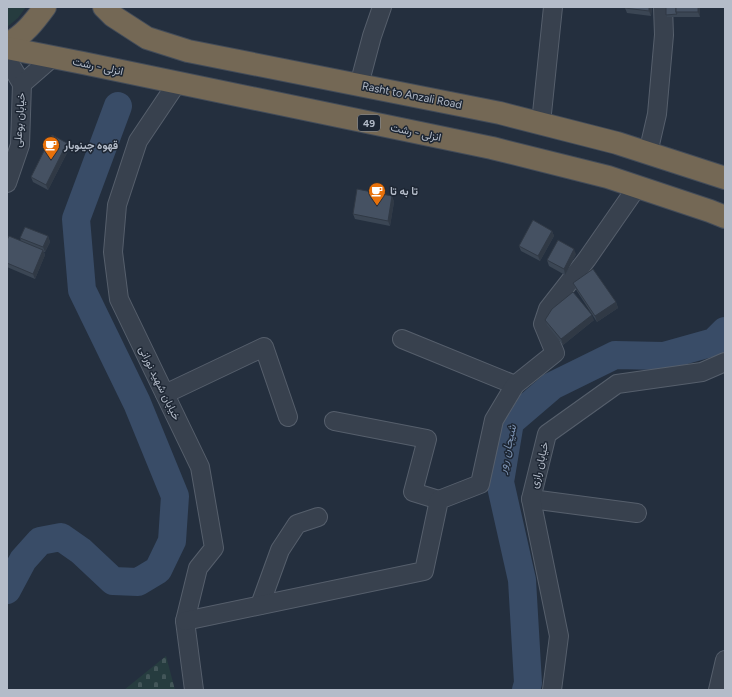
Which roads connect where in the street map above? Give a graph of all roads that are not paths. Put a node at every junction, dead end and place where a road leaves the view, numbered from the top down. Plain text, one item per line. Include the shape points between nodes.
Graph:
1 (45, 7) edge
2 (104, 7) edge
3 (382, 7) edge
4 (553, 7) edge
5 (663, 7) edge
6 (7, 44) edge
7 (7, 48) edge
8 (53, 57) junction
9 (7, 59) edge
10 (177, 83) junction
11 (22, 84) junction
12 (359, 85) junction
13 (541, 123) junction
14 (648, 153) junction
15 (725, 178) edge
16 (7, 183) edge
17 (637, 187) junction
18 (725, 217) edge
19 (402, 339) dead end
20 (725, 362) edge
21 (515, 385) junction
22 (165, 394) junction
23 (288, 418) dead end
24 (334, 421) dead end
25 (531, 499) junction
26 (440, 500) junction
27 (637, 513) dead end
28 (318, 517) dead end
29 (260, 605) junction
30 (185, 621) junction
31 (725, 660) edge
32 (194, 690) edge
33 (552, 690) edge
34 (718, 690) edge

1 - 6 highway via 32,26
2 - 12 highway, Rasht to Anzali Road via 113,16 147,38 188,51
3 - 12 street
4 - 13 street
5 - 14 street via 664,35 657,114
7 - 8 highway, انزلی - رشت / 49
8 - 10 highway, انزلی - رشت / 49
8 - 11 street
9 - 11 street, خیابان بوعلی
10 - 17 highway, انزلی - رشت / 49 via 492,148 608,177
10 - 22 street, خیابان شهید نورانی via 138,141 117,205 114,252 119,299
11 - 16 street, خیابان بوعلی via 20,145
12 - 13 highway, Rasht to Anzali Road
13 - 14 highway, Rasht to Anzali Road via 617,142
14 - 15 highway, Rasht to Anzali Road
17 - 18 highway, انزلی - رشت / 49
17 - 21 street via 587,260 548,309 543,324 554,353
19 - 21 street
20 - 25 street, خیابان رازی via 702,372 617,384 547,434
21 - 26 street via 494,420 480,484
22 - 23 street via 264,347
22 - 30 street, خیابان شهید نورانی via 200,467 214,548 198,568
24 - 26 street via 427,439 413,492
25 - 27 street
25 - 33 street, خیابان رازی via 559,636
26 - 29 street via 424,571
28 - 29 street via 297,524 280,550
29 - 30 street
30 - 32 street, خیابان شهید نورانی
31 - 34 street

